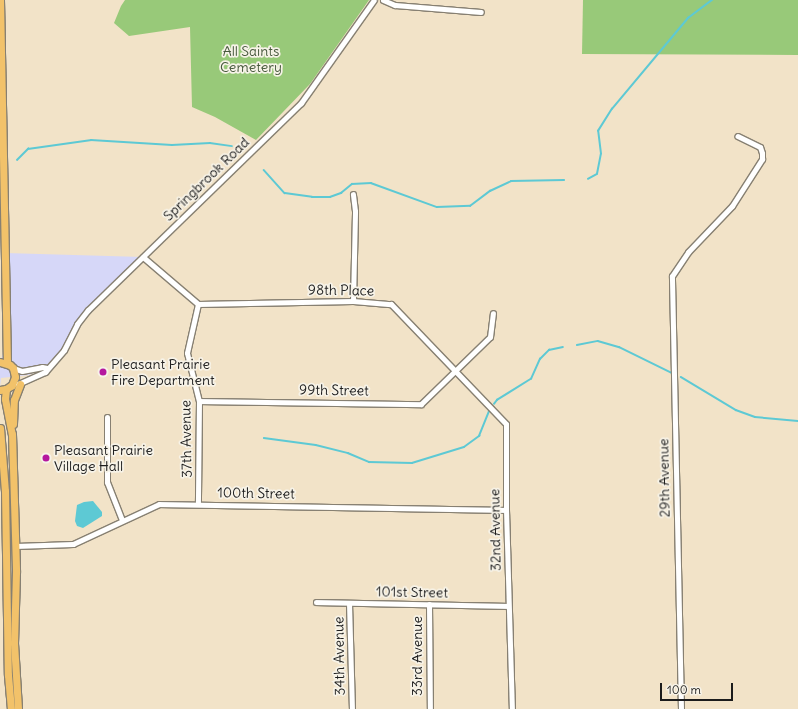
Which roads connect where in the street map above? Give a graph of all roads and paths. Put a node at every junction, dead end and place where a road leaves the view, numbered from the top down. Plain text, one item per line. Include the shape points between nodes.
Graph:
1 (0, 0) edge
2 (374, 0) edge
3 (383, 0) edge
4 (481, 12) dead end
5 (737, 136) dead end
6 (2, 143) edge
7 (4, 185) junction
8 (353, 194) dead end
9 (0, 213) edge
10 (143, 257) junction
11 (353, 301) junction
12 (198, 304) junction
13 (493, 313) dead end
14 (7, 364) edge
15 (47, 368) junction
16 (456, 370) junction
17 (20, 384) junction
18 (5, 389) edge
19 (199, 400) junction
20 (107, 417) dead end
21 (0, 428) edge
22 (12, 434) junction
23 (198, 504) junction
24 (506, 510) junction
25 (122, 520) junction
26 (15, 546) junction
27 (316, 602) dead end
28 (350, 603) junction
29 (429, 604) junction
30 (508, 606) junction
31 (11, 709) edge
32 (18, 709) edge
33 (352, 709) edge
34 (430, 709) edge
35 (512, 709) edge
36 (681, 709) edge

1 - 6 main road
2 - 10 street, Springbrook Road via 301,103
3 - 4 street via 395,5
5 - 36 street, 29th Avenue via 760,147 762,159 732,206 688,252 672,276
6 - 7 main road
7 - 9 main road
7 - 14 main road
8 - 11 street
10 - 12 street
10 - 15 street, Springbrook Road via 88,310 64,350
11 - 12 street, 98th Place
11 - 16 street, 98th Place via 391,304
12 - 19 street, 37th Avenue via 187,353
13 - 16 street, 99th Street via 490,337
14 - 15 street via 22,371
14 - 18 main road via 15,377
15 - 17 street, Springbrook Road via 45,372
16 - 19 street, 99th Street via 422,404
16 - 24 street, 32nd Avenue via 506,424
17 - 18 street, Springbrook Road
17 - 22 main road via 14,400
18 - 22 main road
19 - 23 street, 37th Avenue
20 - 25 street via 107,482
21 - 31 main road via 5,491 8,675
22 - 26 main road
23 - 24 street, 100th Street
23 - 25 street, 100th Street via 159,504
24 - 30 street, 32nd Avenue
25 - 26 street, 100th Street via 73,544
26 - 32 main road via 14,643
27 - 28 street, 101st Street
28 - 29 street, 101st Street
28 - 33 street, 34th Avenue
29 - 30 street, 101st Street
29 - 34 street, 33rd Avenue
30 - 35 street, 32nd Avenue

